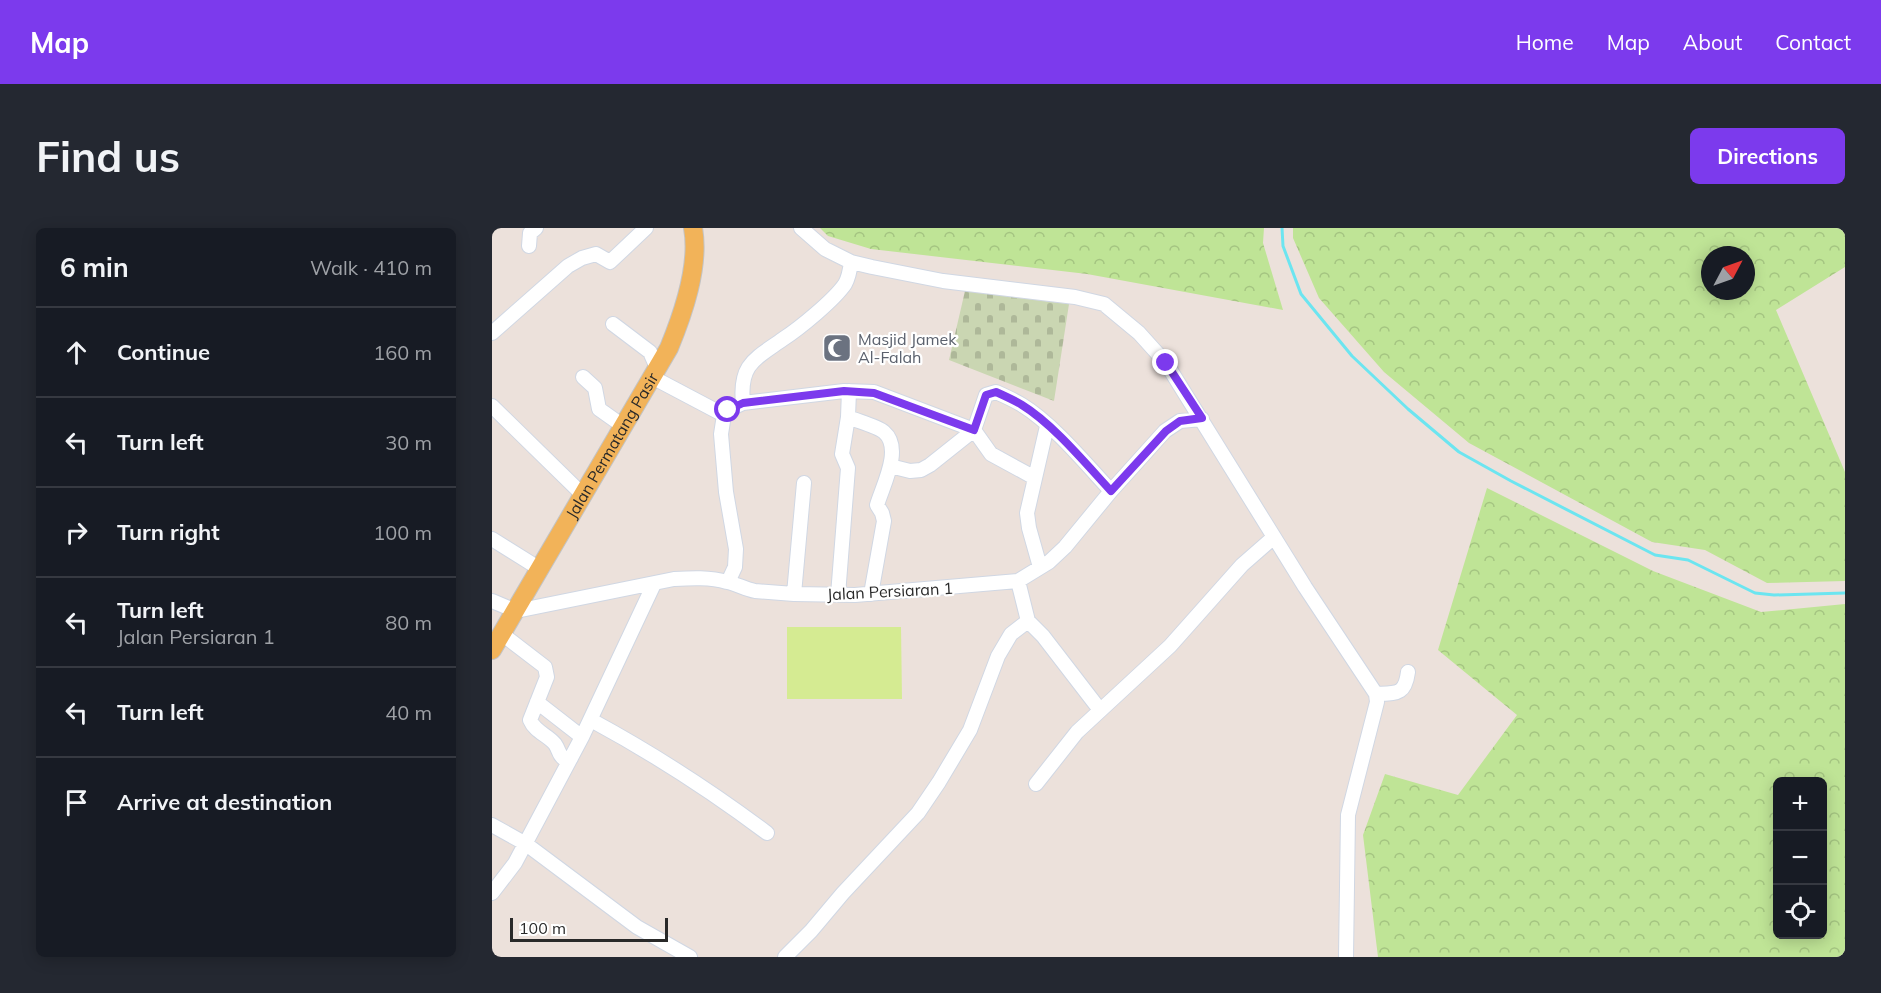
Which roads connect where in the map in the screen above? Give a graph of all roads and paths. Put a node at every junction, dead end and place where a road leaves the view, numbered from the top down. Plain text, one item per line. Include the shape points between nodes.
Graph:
1 (536, 228) edge
2 (646, 228) edge
3 (693, 228) edge
4 (801, 228) edge
5 (529, 246) dead end
6 (850, 262) junction
7 (613, 324) dead end
8 (492, 333) edge
9 (654, 372) junction
10 (583, 377) dead end
11 (849, 391) junction
12 (743, 403) junction
13 (492, 406) edge
14 (724, 415) junction
15 (848, 417) junction
16 (1202, 418) junction
17 (623, 426) junction
18 (1047, 426) junction
19 (974, 430) junction
20 (890, 466) junction
21 (1035, 478) junction
22 (804, 483) dead end
23 (1111, 491) junction
24 (583, 495) junction
25 (1274, 537) junction
26 (492, 539) edge
27 (1040, 567) junction
28 (540, 569) junction
29 (1018, 581) junction
30 (728, 582) junction
31 (654, 584) junction
32 (794, 594) junction
33 (871, 594) junction
34 (838, 595) junction
35 (492, 601) edge
36 (516, 611) junction
37 (1028, 621) junction
38 (502, 634) junction
39 (492, 650) edge
40 (1408, 672) dead end
41 (1376, 693) junction
42 (537, 702) junction
43 (1100, 710) junction
44 (591, 720) junction
45 (582, 737) junction
46 (571, 758) junction
47 (1036, 784) dead end
48 (492, 825) edge
49 (767, 833) dead end
50 (526, 844) junction
51 (492, 893) edge
52 (690, 957) edge
53 (785, 957) edge
54 (1346, 957) edge

1 - 5 street via 530,233
2 - 8 street via 610,262 596,254 568,266
3 - 9 main road, Jalan Permatang Pasir via 694,257 682,316
4 - 6 street via 825,249
6 - 12 street via 846,282 836,295 785,339 751,361 743,376
6 - 16 street via 943,281 1104,304 1139,333 1166,363
7 - 9 street via 650,352
9 - 14 street
9 - 17 main road, Jalan Permatang Pasir
10 - 17 street via 595,388 599,409
11 - 12 street
11 - 15 street
11 - 19 street via 874,393
12 - 14 street
13 - 24 street
14 - 30 street via 721,434 726,492 736,549 735,567
15 - 20 street via 884,432 894,456
15 - 34 street via 842,454 848,468
16 - 23 street, Jalan Persiaran 1 via 1180,421 1166,431
16 - 25 street
17 - 24 main road, Jalan Permatang Pasir
18 - 19 street via 1023,406 996,392 986,395
18 - 21 street
18 - 23 street
19 - 20 street via 921,470
19 - 21 street via 991,454
20 - 33 street via 877,505 884,521
21 - 27 street via 1027,513
22 - 32 street
23 - 27 street, Jalan Persiaran 1 via 1091,521
24 - 28 main road, Jalan Permatang Pasir
25 - 41 street
25 - 43 street via 1242,565 1170,646
26 - 28 street
27 - 29 street, Jalan Persiaran 1
28 - 36 main road, Jalan Permatang Pasir
29 - 33 street, Jalan Persiaran 1
29 - 37 street
30 - 31 street, Jalan Persiaran 1 via 698,578
30 - 32 street, Jalan Persiaran 1 via 755,591
31 - 36 street, Jalan Persiaran 1
31 - 44 street
32 - 34 street, Jalan Persiaran 1
33 - 34 street, Jalan Persiaran 1
35 - 36 street
36 - 38 main road, Jalan Permatang Pasir
37 - 43 street
37 - 53 street via 1011,634 998,656 970,730 918,813
38 - 39 main road, Jalan Permatang Pasir
38 - 42 street via 545,667 547,677
40 - 41 street via 1400,691
41 - 54 street via 1377,702 1348,814
42 - 45 street
42 - 46 street via 530,720 532,726 555,744 560,757
43 - 47 street via 1077,732
44 - 45 street
44 - 49 street via 643,748
45 - 46 street
46 - 50 street
48 - 50 street
50 - 51 street
50 - 52 street via 637,927

